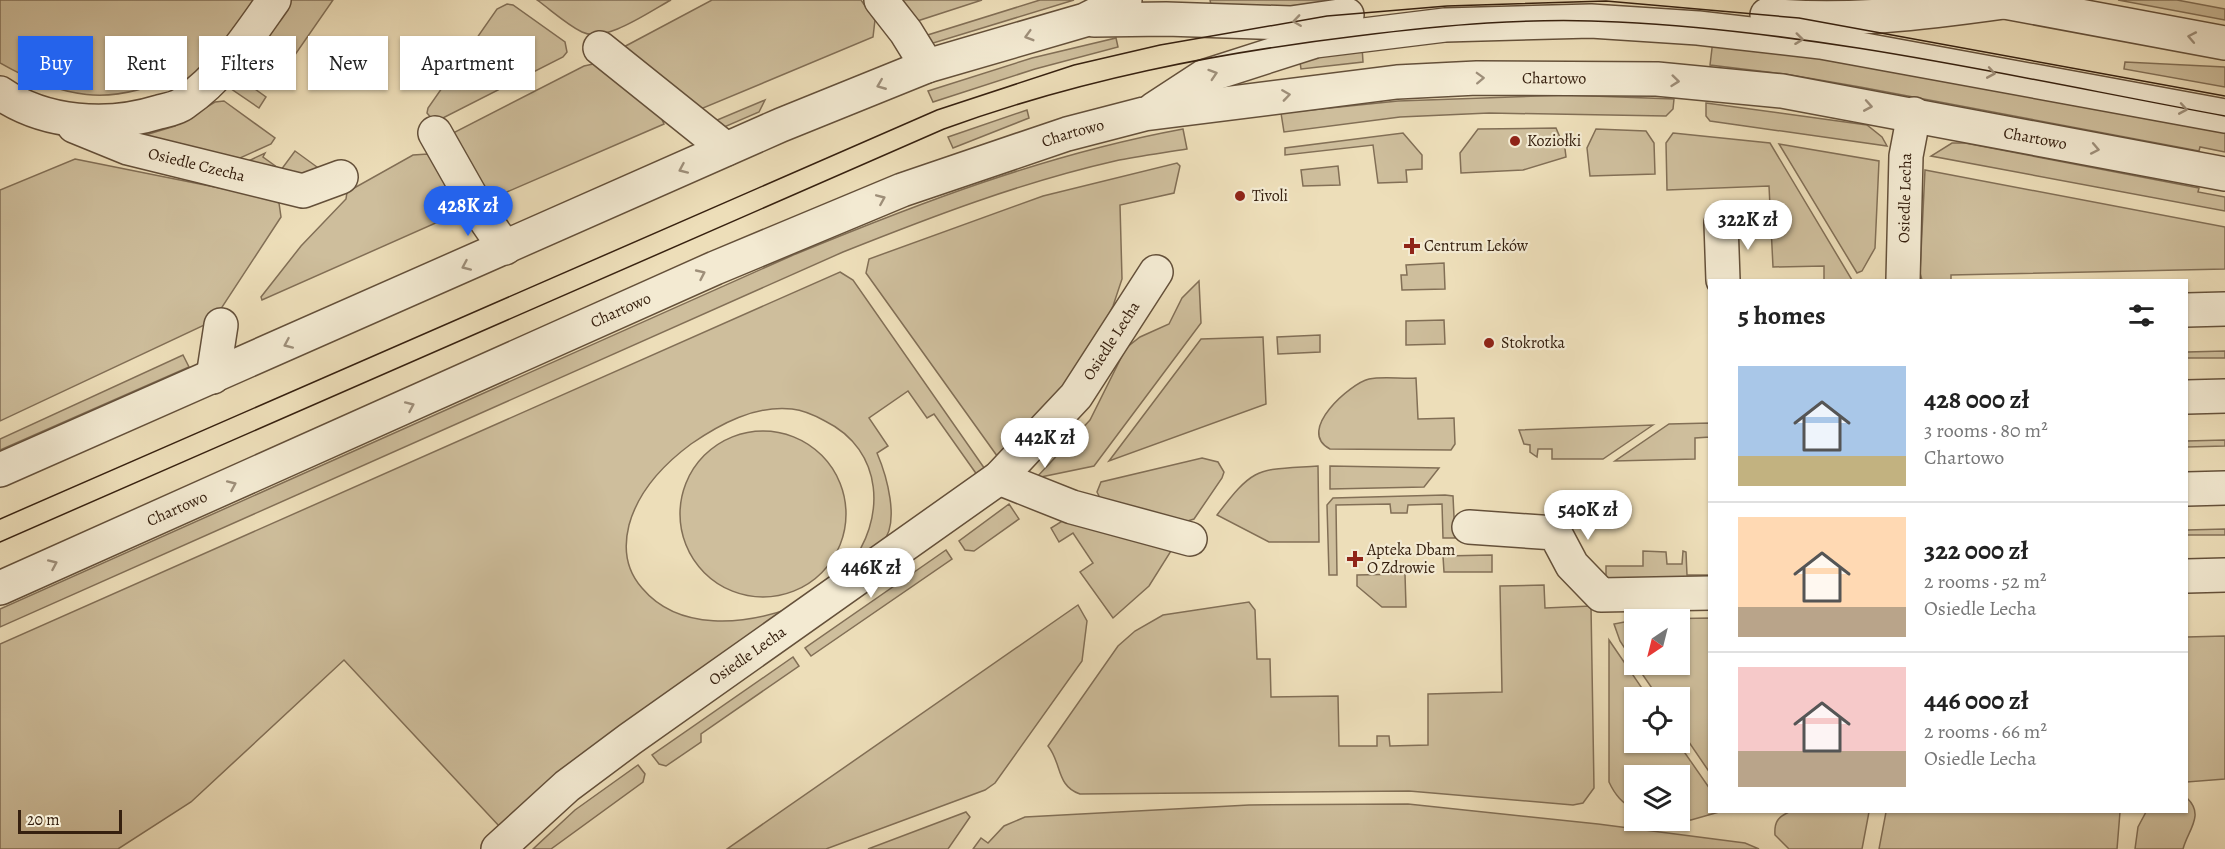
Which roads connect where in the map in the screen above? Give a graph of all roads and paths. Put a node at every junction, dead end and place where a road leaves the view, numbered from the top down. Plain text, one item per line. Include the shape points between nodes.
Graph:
1 (274, 0) edge
2 (881, 0) edge
3 (1125, 0) edge
4 (1999, 1) edge
5 (1085, 20) junction
6 (2225, 43) edge
7 (600, 48) dead end
8 (927, 66) junction
9 (0, 93) edge
10 (1144, 114) junction
11 (1914, 114) junction
12 (2225, 116) edge
13 (54, 117) junction
14 (435, 133) dead end
15 (726, 149) junction
16 (2225, 174) edge
17 (341, 177) dead end
18 (1721, 223) dead end
19 (505, 248) junction
20 (1156, 272) dead end
21 (1723, 279) edge
22 (1904, 279) edge
23 (2225, 309) edge
24 (2188, 310) edge
25 (221, 325) dead end
26 (213, 377) junction
27 (2225, 396) edge
28 (2188, 397) edge
29 (0, 470) edge
30 (999, 478) junction
31 (2225, 488) edge
32 (2188, 489) edge
33 (1469, 527) dead end
34 (1190, 539) dead end
35 (2225, 575) edge
36 (2188, 576) edge
37 (0, 588) edge
38 (1708, 593) edge
39 (498, 849) edge

1 - 13 street, Osiedle Czecha via 226,68 183,105 139,118 93,122
2 - 8 street
3 - 5 street
4 -> 5 street via 1911,15 1810,18 1606,1 1447,6 1291,22
6 -> 4 street
5 -> 8 street
7 - 15 street
8 -> 15 street
9 - 13 street, Osiedle Czecha
10 -> 11 street, Chartowo via 1359,85 1551,77 1657,80 1770,90
10 -> 12 street via 1203,77 1315,41 1445,25 1582,21 1698,28 1821,42
37 -> 10 street, Chartowo via 716,268 891,194 1067,134
11 -> 16 street, Chartowo
11 - 22 street, Osiedle Lecha via 1906,156
13 - 17 street, Osiedle Czecha via 128,148 303,191
14 - 19 street
15 -> 19 street
18 - 21 street
19 -> 26 street
20 - 30 street, Osiedle Lecha via 1076,396
23 - 24 street
25 - 26 street
26 - 29 street
27 - 28 street
30 - 34 street via 1072,507
30 - 39 street, Osiedle Lecha via 621,746 567,786
31 - 32 street
33 - 38 street via 1556,533 1572,565 1601,595
35 - 36 street

